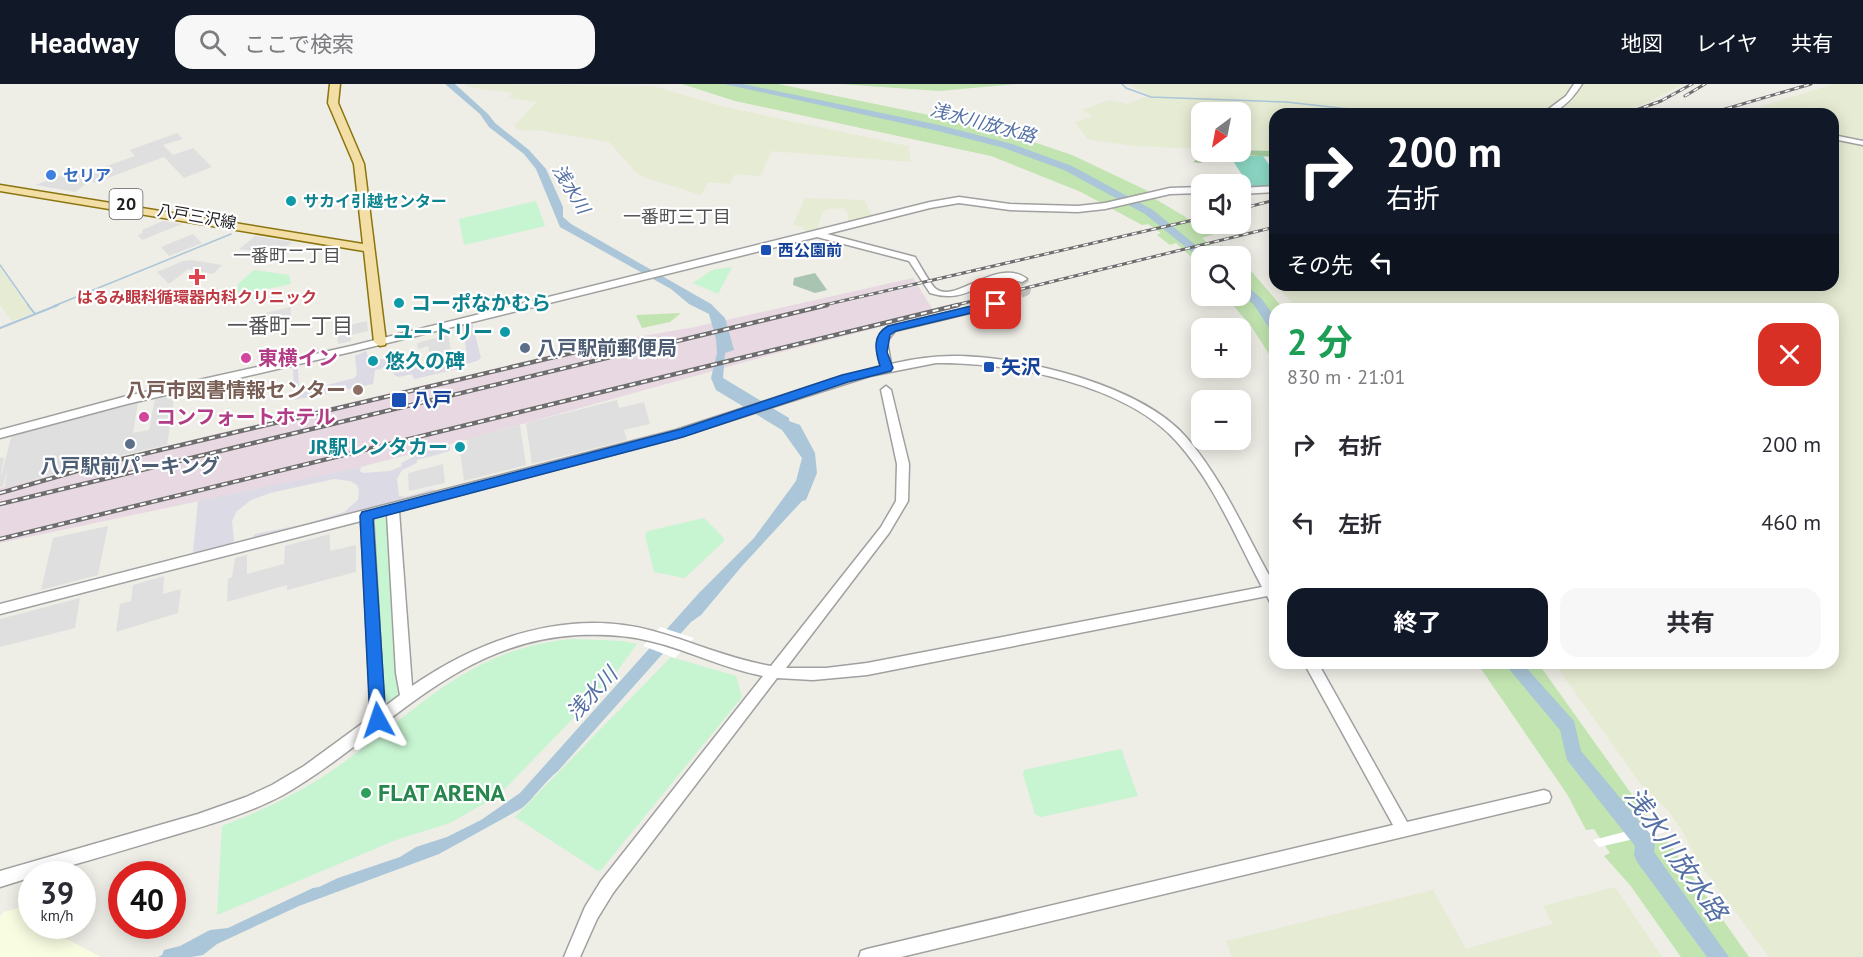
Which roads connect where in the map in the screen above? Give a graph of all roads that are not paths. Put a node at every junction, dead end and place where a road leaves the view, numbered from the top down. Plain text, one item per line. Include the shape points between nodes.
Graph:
1 (335, 84) edge
2 (1578, 84) edge
3 (1555, 108) edge
4 (1839, 138) edge
5 (1863, 143) edge
6 (0, 183) edge
7 (0, 188) edge
8 (1269, 189) edge
9 (1191, 190) edge
10 (1251, 190) edge
11 (252, 228) junction
12 (818, 234) junction
13 (370, 249) junction
14 (1022, 279) dead end
15 (996, 304) tunnel mouth
16 (380, 342) junction
17 (887, 368) junction
18 (886, 390) dead end
19 (0, 434) edge
20 (393, 509) junction
21 (366, 516) junction
22 (1269, 587) edge
23 (1269, 595) edge
24 (0, 609) edge
25 (1314, 669) edge
26 (775, 672) junction
27 (407, 696) junction
28 (378, 720) junction
29 (1544, 797) dead end
30 (1402, 829) junction
31 (0, 879) edge
32 (572, 957) edge
33 (867, 957) edge

1 - 13 main road via 333,103 359,164
2 - 3 street via 1569,98
4 - 5 street
6 - 11 main road, 八戸三沢線 / 20
7 - 11 main road, 八戸三沢線 / 20 via 226,227
8 - 10 street
9 - 12 street via 1170,191 1105,206 1054,209 959,200
11 - 13 main road, 八戸三沢線 / 20
12 - 14 street via 912,259 938,293 955,293 1001,275
12 - 16 street
13 - 16 main road
15 - 17 street via 892,328 882,338 881,352
16 - 19 street via 127,400
17 - 20 street via 683,433
17 - 22 street via 967,359 1075,381 1138,404 1164,422 1200,460
18 - 26 street via 903,464 902,501 885,530
20 - 21 street
20 - 27 street
21 - 24 street
21 - 28 street
23 - 26 street via 835,674
25 - 30 street
26 - 27 street via 757,670 651,636 601,629 551,632 495,645 444,671
26 - 32 street via 607,887
27 - 28 street
28 - 31 street via 326,761 257,800
29 - 30 street
30 - 33 street

